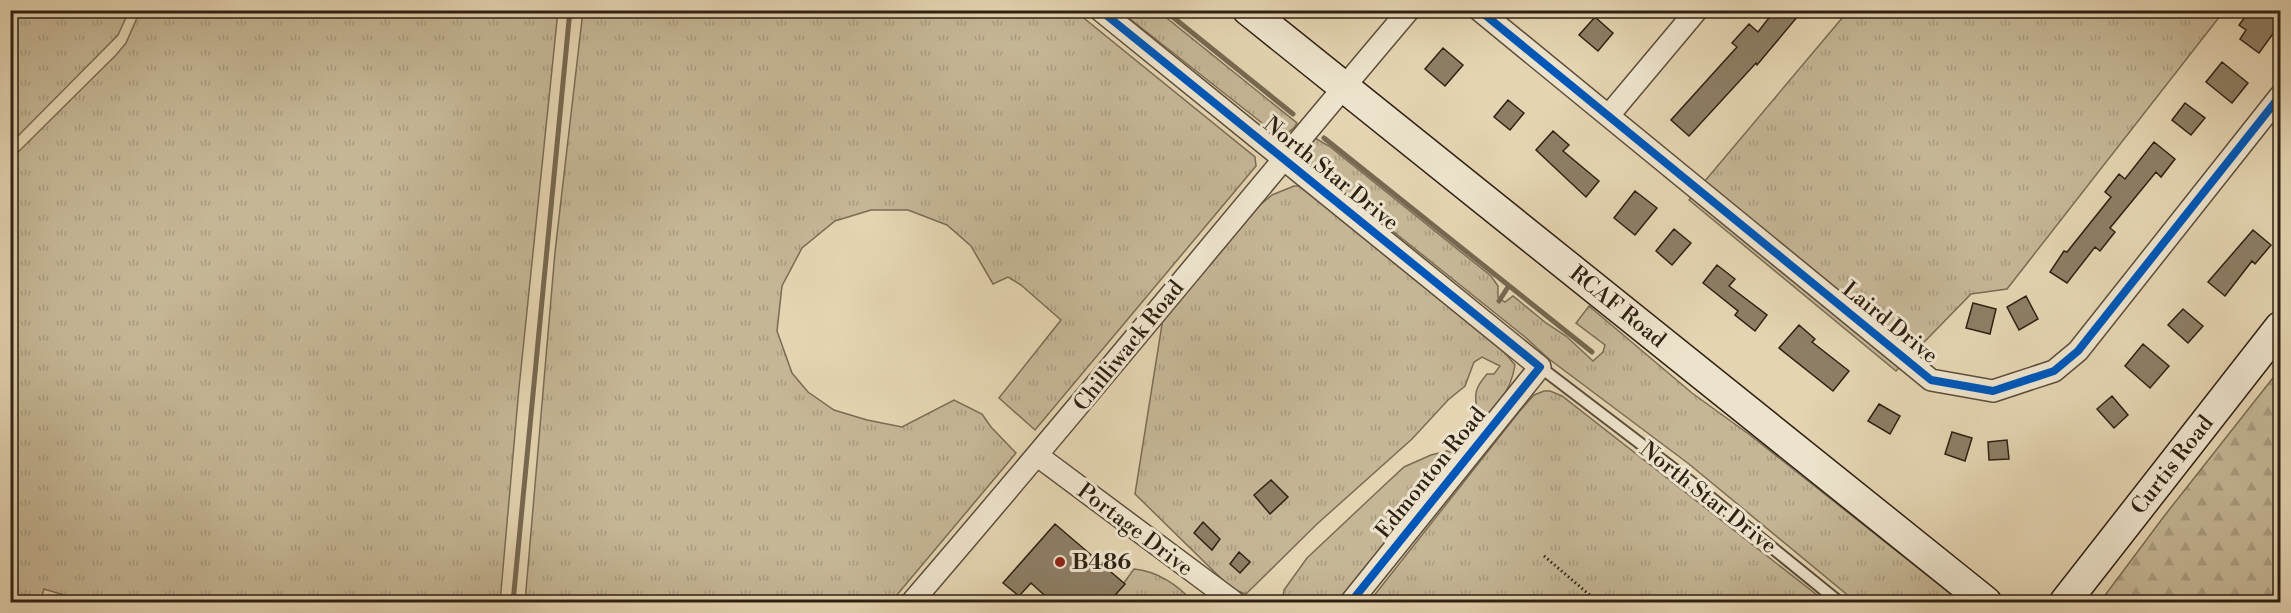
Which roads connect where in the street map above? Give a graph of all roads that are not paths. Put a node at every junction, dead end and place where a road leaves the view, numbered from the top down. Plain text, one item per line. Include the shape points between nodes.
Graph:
1 (1100, 10) edge
2 (1248, 10) edge
3 (1409, 10) edge
4 (1479, 10) edge
5 (1697, 10) edge
6 (1344, 88) junction
7 (2280, 96) edge
8 (1609, 115) junction
9 (1283, 158) junction
10 (2280, 327) edge
11 (1540, 367) junction
12 (1038, 456) junction
13 (912, 603) edge
14 (1234, 603) edge
15 (1351, 603) edge
16 (1839, 603) edge
17 (1986, 603) edge
18 (2065, 603) edge

1 - 9 street, North Star Drive
2 - 6 main road, RCAF Road
3 - 6 street, Chilliwack Road
4 - 8 street, Laird Drive
5 - 8 street
6 - 9 street, Chilliwack Road
6 - 17 main road, RCAF Road
7 - 8 street, Laird Drive via 2078,351 2054,371 1993,391 1931,380
9 - 11 street, North Star Drive
9 - 12 street, Chilliwack Road
10 - 18 main road, Curtis Road
11 - 15 street, Edmonton Road
11 - 16 lane, North Star Drive via 1700,489
12 - 13 street, Chilliwack Road
12 - 14 street, Portage Drive

